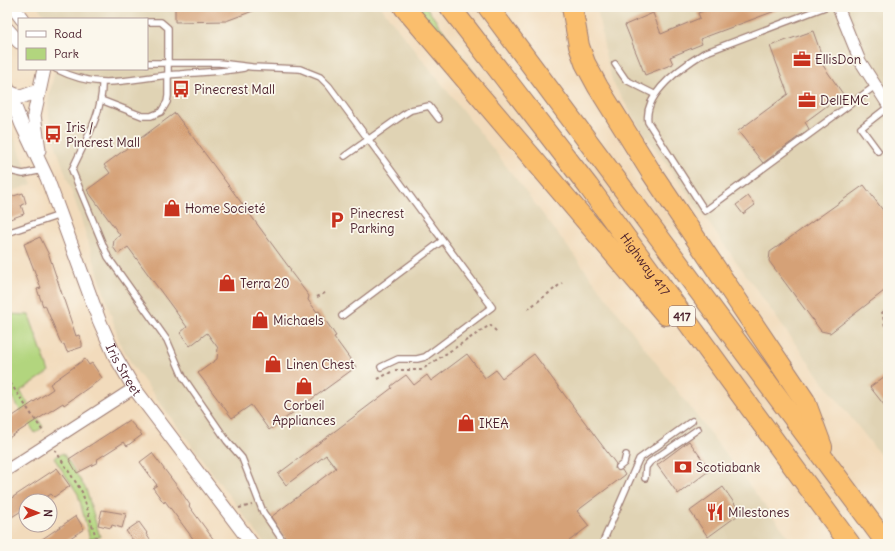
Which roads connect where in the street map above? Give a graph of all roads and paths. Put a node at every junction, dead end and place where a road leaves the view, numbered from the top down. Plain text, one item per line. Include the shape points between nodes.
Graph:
1 (13, 7) edge
2 (404, 7) edge
3 (450, 7) edge
4 (488, 7) edge
5 (572, 7) edge
6 (824, 7) edge
7 (838, 7) edge
8 (21, 18) edge
9 (148, 22) edge
10 (7, 29) edge
11 (18, 41) edge
12 (168, 62) junction
13 (148, 63) edge
14 (615, 64) dead end
15 (252, 67) junction
16 (44, 70) edge
17 (59, 70) edge
18 (168, 75) junction
19 (102, 83) junction
20 (875, 86) junction
21 (8, 89) edge
22 (38, 91) junction
23 (654, 94) junction
24 (101, 100) junction
25 (888, 106) edge
26 (439, 119) dead end
27 (369, 139) junction
28 (878, 151) dead end
29 (345, 156) dead end
30 (43, 169) junction
31 (10, 171) dead end
32 (61, 214) junction
33 (7, 233) edge
34 (442, 241) junction
35 (562, 283) dead end
36 (327, 292) dead end
37 (317, 297) dead end
38 (528, 309) dead end
39 (882, 311) dead end
40 (342, 316) dead end
41 (888, 329) edge
42 (381, 367) dead end
43 (7, 369) edge
44 (7, 378) edge
45 (134, 388) junction
46 (692, 421) dead end
47 (698, 429) dead end
48 (51, 443) junction
49 (776, 445) junction
50 (626, 455) dead end
51 (829, 466) junction
52 (619, 467) dead end
53 (7, 470) edge
54 (645, 478) dead end
55 (98, 544) edge
56 (252, 544) edge
57 (285, 544) edge
58 (602, 544) edge
59 (850, 544) edge
60 (887, 544) edge

1 - 8 street
2 - 49 highway via 658,304 751,420
3 - 49 highway, Highway 417 / 417 via 588,186
4 - 51 highway, 417
5 - 51 highway via 579,46 598,87 806,401
6 - 23 lane via 704,52
7 - 20 street via 860,61
9 - 12 lane via 161,22 168,28
10 - 11 street
12 - 13 lane
12 - 15 lane via 219,63
12 - 18 lane
14 - 23 lane via 626,80
15 - 18 lane
15 - 27 lane via 300,69 320,77
16 - 22 street, Iris Street
17 - 19 lane
18 - 19 lane
18 - 24 lane via 167,102 157,115 142,116
19 - 24 lane
20 - 23 lane via 705,211 648,122 647,115
20 - 25 street
21 - 22 street via 21,97
21 - 30 street, Iris Street via 22,126
22 - 30 street, Iris Street via 34,106 34,124
24 - 57 lane via 72,170 108,257 167,340 183,377 227,441 242,458 263,512
25 - 28 lane via 861,128
26 - 27 lane via 429,106 422,107 403,115
27 - 29 lane
27 - 34 lane
30 - 31 lane via 23,174
30 - 32 street, Iris Street
32 - 33 lane
32 - 45 street, Iris Street via 99,320 115,356
34 - 40 lane
34 - 42 lane via 492,307 425,357 398,359
35 - 38 path
36 - 37 path
39 - 41 path
43 - 44 path
44 - 48 path
45 - 48 street
45 - 56 street, Iris Street
46 - 58 lane via 639,459
47 - 54 lane via 650,462 646,467
48 - 53 street
48 - 55 path via 82,492
49 - 59 highway, Highway 417 / 417
50 - 52 lane via 624,463
51 - 60 highway, 417

